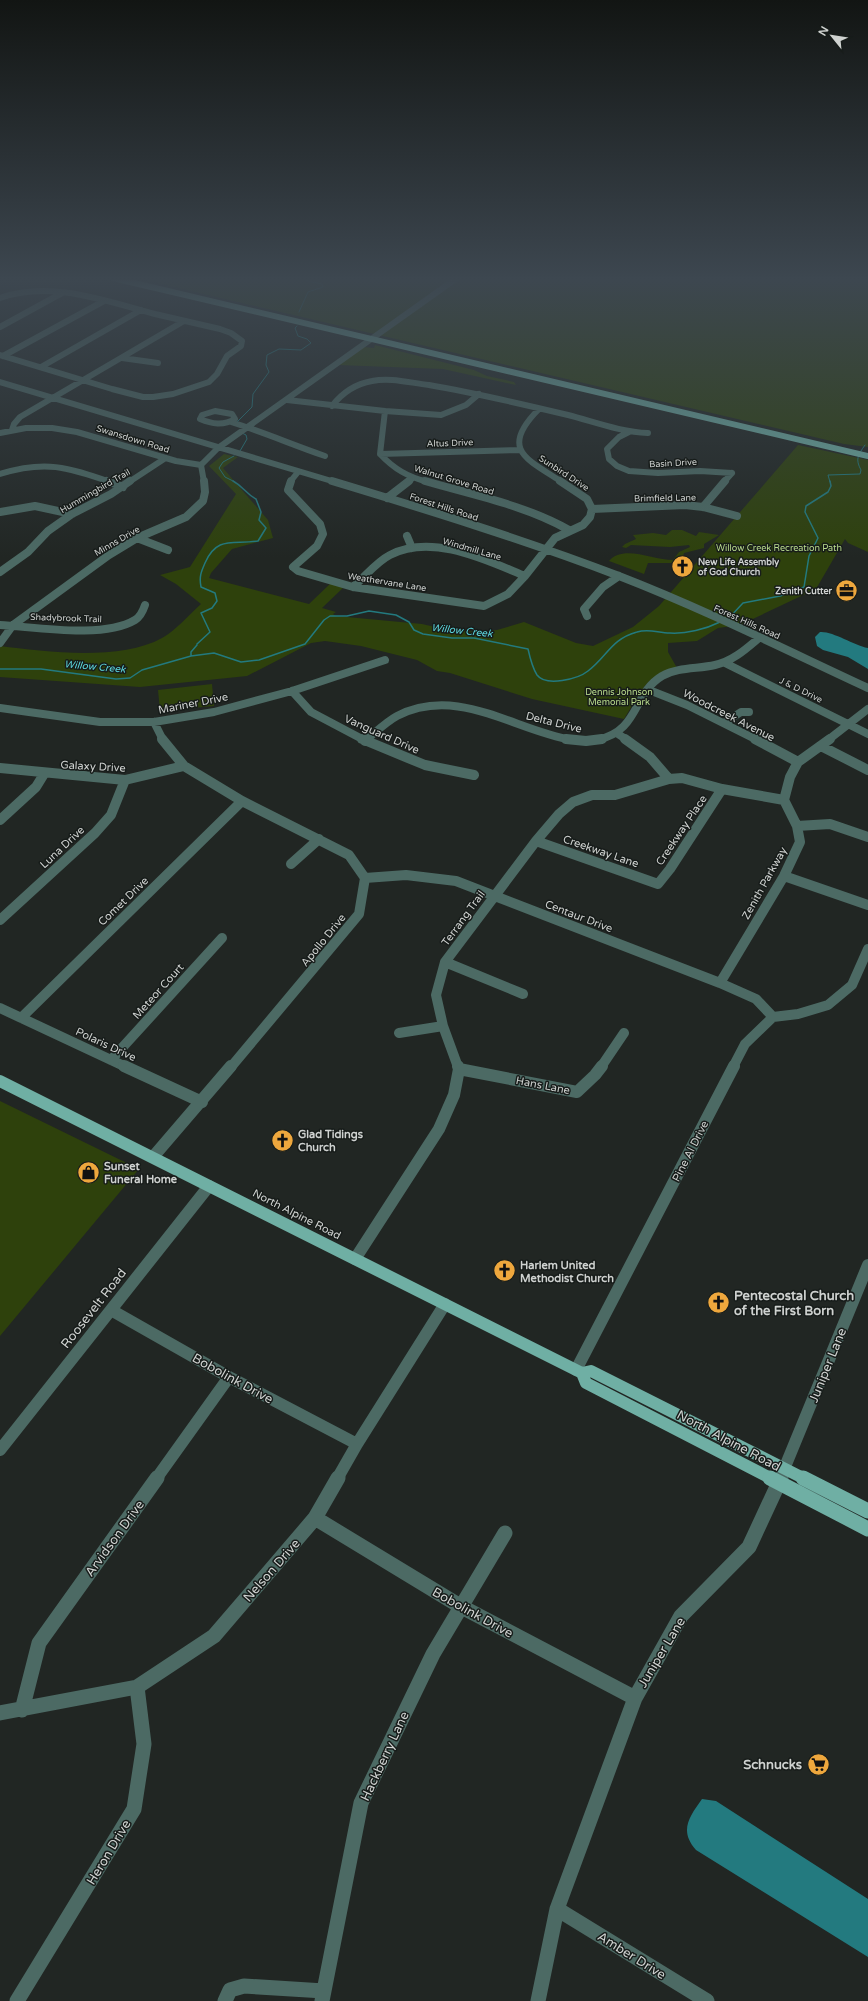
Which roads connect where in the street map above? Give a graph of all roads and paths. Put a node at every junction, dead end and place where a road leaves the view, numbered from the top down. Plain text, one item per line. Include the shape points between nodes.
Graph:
1 (55, 371) edge
2 (98, 371) edge
3 (218, 371) edge
4 (327, 371) edge
5 (515, 371) edge
6 (83, 380) junction
7 (0, 382) edge
8 (479, 394) junction
9 (53, 398) junction
10 (287, 400) junction
11 (332, 406) junction
12 (539, 409) junction
13 (385, 411) junction
14 (231, 422) junction
15 (248, 427) junction
16 (12, 430) junction
17 (628, 432) junction
18 (648, 432) dead end
19 (0, 433) edge
20 (218, 448) junction
21 (841, 448) junction
22 (521, 450) junction
23 (868, 452) edge
24 (380, 454) junction
25 (325, 456) dead end
26 (868, 456) edge
27 (164, 459) junction
28 (201, 465) junction
29 (298, 472) junction
30 (0, 474) edge
31 (413, 478) junction
32 (123, 487) junction
33 (386, 498) junction
34 (702, 507) junction
35 (592, 509) junction
36 (0, 512) edge
37 (72, 514) junction
38 (737, 516) dead end
39 (568, 530) junction
40 (407, 536) dead end
41 (137, 538) junction
42 (412, 548) junction
43 (168, 550) dead end
44 (546, 550) junction
45 (0, 572) edge
46 (525, 576) junction
47 (619, 576) junction
48 (353, 587) junction
49 (145, 605) dead end
50 (587, 616) dead end
51 (0, 625) edge
52 (13, 626) junction
53 (759, 638) junction
54 (0, 644) edge
55 (385, 660) dead end
56 (724, 663) junction
57 (868, 688) edge
58 (649, 690) junction
59 (292, 691) junction
60 (0, 708) edge
61 (868, 709) edge
62 (749, 712) dead end
63 (154, 722) junction
64 (724, 723) junction
65 (848, 724) junction
66 (618, 734) junction
67 (868, 734) edge
68 (365, 741) junction
69 (821, 746) junction
70 (798, 762) junction
71 (184, 766) junction
72 (0, 768) edge
73 (868, 770) edge
74 (44, 774) junction
75 (474, 775) dead end
76 (669, 779) junction
77 (125, 780) junction
78 (722, 789) junction
79 (784, 800) junction
80 (242, 802) junction
81 (0, 820) edge
82 (797, 826) junction
83 (868, 836) edge
84 (319, 839) junction
85 (536, 841) junction
86 (291, 864) dead end
87 (784, 876) junction
88 (365, 878) junction
89 (658, 884) joint
90 (494, 897) junction
91 (868, 905) edge
92 (0, 920) edge
93 (222, 938) dead end
94 (868, 949) edge
95 (445, 962) junction
96 (720, 983) junction
97 (523, 994) dead end
98 (0, 1008) edge
99 (773, 1017) junction
100 (21, 1018) junction
101 (443, 1026) junction
102 (399, 1033) dead end
103 (624, 1033) dead end
104 (112, 1060) junction
105 (459, 1069) junction
106 (0, 1081) edge
107 (202, 1102) junction
108 (153, 1158) junction
109 (209, 1186) junction
110 (355, 1259) junction
111 (868, 1265) edge
112 (445, 1304) junction
113 (111, 1310) junction
114 (579, 1371) junction
115 (229, 1377) junction
116 (357, 1444) junction
117 (0, 1450) edge
118 (784, 1469) junction
119 (779, 1483) junction
120 (868, 1511) edge
121 (315, 1518) junction
122 (868, 1529) edge
123 (504, 1533) dead end
124 (460, 1606) junction
125 (137, 1687) junction
126 (635, 1698) junction
127 (22, 1710) junction
128 (0, 1713) edge
129 (557, 1909) junction
130 (323, 1996) edge
131 (17, 2001) edge
132 (225, 2001) edge
133 (538, 2001) edge
134 (707, 2001) edge

1 - 6 street
2 - 6 street
3 - 6 street via 204,385 162,396 143,397
4 - 10 street
5 - 21 main road
6 - 9 street
7 - 9 street, Forest Hills Road
8 - 11 street via 456,388 380,380 356,386 337,399
8 - 12 street
8 - 13 street via 466,405 441,415
9 - 16 street via 20,417
9 - 20 street, Forest Hills Road
10 - 11 street
10 - 15 street
11 - 13 street
12 - 17 street
12 - 22 street via 521,428 518,439
13 - 24 street
14 - 14 street via 220,425 200,419 202,415 215,411 232,414 235,419
14 - 15 street
15 - 20 street
15 - 25 street
16 - 19 street, Swansdown Road
16 - 27 street, Swansdown Road via 40,427 75,430
17 - 18 street
17 - 34 street, Basin Drive via 607,449 606,455 612,463 624,470 646,474 732,472
20 - 28 street
20 - 29 street, Forest Hills Road
21 - 23 main road
21 - 26 main road
22 - 24 street, Altus Drive
22 - 35 street, Sunbird Drive via 527,460 587,499
24 - 31 street, Walnut Grove Road via 392,467
27 - 28 street, Swansdown Road via 182,464
27 - 32 street, Hummingbird Trail
28 - 41 street, Minns Drive via 204,492 203,500 196,509 186,517
29 - 33 street, Forest Hills Road
29 - 48 street, Weathervane Lane via 288,490 320,524 323,534 317,546 293,567 298,571
30 - 32 street via 29,466 50,465
31 - 33 street
31 - 39 street, Walnut Grove Road via 526,511 553,521
32 - 37 street, Hummingbird Trail
33 - 44 street, Forest Hills Road
34 - 35 street, Brimfield Lane via 685,505
34 - 38 street, Brimfield Lane
35 - 39 street via 590,517 583,525
36 - 37 street via 35,506
37 - 45 street, Hummingbird Trail
39 - 44 street via 555,538
40 - 42 street
41 - 43 street
41 - 52 street, Minns Drive via 109,555
42 - 46 street, Windmill Lane via 439,548
42 - 48 street, Windmill Lane via 391,555
44 - 46 street
44 - 47 street, Forest Hills Road
46 - 48 street, Weathervane Lane via 508,594 484,606
47 - 50 street via 603,588 584,609
47 - 53 street, Forest Hills Road
49 - 52 street, Shadybrook Trail via 142,614 136,620 102,630
51 - 52 street, Shadybrook Trail
52 - 54 street, Minns Drive
53 - 56 street
53 - 57 street, Forest Hills Road
55 - 59 street, Mariner Drive
56 - 58 street via 664,676 656,680
56 - 65 street, J & D Drive
58 - 64 street, Woodcreek Avenue
58 - 66 street via 624,729
59 - 63 street, Mariner Drive via 214,712
59 - 68 street, Vanguard Drive via 311,712
60 - 63 street, Mariner Drive via 100,722
61 - 65 street
62 - 64 street via 741,712
63 - 71 street via 162,739
64 - 70 street, Woodcreek Avenue
65 - 67 street, J & D Drive
65 - 69 street
66 - 68 street, Delta Drive via 592,741 568,739 542,733 471,708 445,704 421,706 397,716
66 - 76 street via 650,757
68 - 75 street, Vanguard Drive via 425,765
69 - 70 street
69 - 73 street
70 - 79 street via 790,777
71 - 77 street, Galaxy Drive
71 - 80 street
72 - 74 street, Galaxy Drive
74 - 77 street, Galaxy Drive
74 - 81 street via 36,787
76 - 78 street, Terrang Trail via 682,778
76 - 85 street, Terrang Trail via 615,795 592,795 572,802
77 - 92 street, Luna Drive via 111,815 95,833
78 - 79 street, Terrang Trail
78 - 89 street, Creekway Place
79 - 82 street, Zenith Parkway
80 - 84 street
80 - 100 street, Comet Drive
82 - 83 street via 830,824
82 - 87 street, Zenith Parkway via 800,842
84 - 86 street
84 - 88 street via 348,855
85 - 89 street, Creekway Lane
85 - 90 street, Terrang Trail
87 - 91 street
87 - 96 street, Zenith Parkway
88 - 90 street, Centaur Drive via 406,874 456,882
88 - 107 street, Apollo Drive via 359,914
90 - 95 street, Terrang Trail
90 - 96 street, Centaur Drive
93 - 104 street, Meteor Court
94 - 99 street via 852,985 828,1005 798,1014
95 - 97 street
95 - 101 street, Terrang Trail via 436,995
96 - 99 street, Centaur Drive via 756,1000
98 - 100 street, Polaris Drive
99 - 114 street, Pine Al Drive via 745,1044
100 - 104 street, Polaris Drive
101 - 102 street
101 - 105 street, Terrang Trail
103 - 105 street, Hans Lane via 595,1075 577,1092
104 - 107 street, Polaris Drive
105 - 110 street via 454,1096 439,1130
106 - 108 main road, North Alpine Road
107 - 108 street, Apollo Drive
108 - 109 main road, North Alpine Road
109 - 110 main road, North Alpine Road
109 - 113 street, Roosevelt Road
110 - 112 main road, North Alpine Road
111 - 118 street, Juniper Lane
112 - 114 main road, North Alpine Road
112 - 116 street, Nelson Drive
113 - 115 street, Bobolink Drive
113 - 117 street, Roosevelt Road
114 - 118 main road, North Alpine Road via 591,1371
114 - 119 main road, North Alpine Road via 586,1383
115 - 116 street, Bobolink Drive
115 - 127 street, Arvidson Drive via 38,1643
116 - 121 street, Nelson Drive
118 - 119 street, Juniper Lane
118 - 120 main road, North Alpine Road
119 - 122 main road, North Alpine Road
119 - 126 street, Juniper Lane via 750,1548 681,1616
121 - 124 street, Bobolink Drive
121 - 125 street, Nelson Drive via 214,1636
123 - 124 street, Hackberry Lane
124 - 126 street, Bobolink Drive
124 - 130 street, Hackberry Lane via 433,1654 361,1803
125 - 127 street, Nelson Drive
125 - 131 street, Heron Drive via 144,1744 134,1809
126 - 129 street, Juniper Lane
127 - 128 street, Nelson Drive
129 - 133 street, Juniper Lane
129 - 134 street, Amber Drive
130 - 132 street via 244,1986 230,1990

